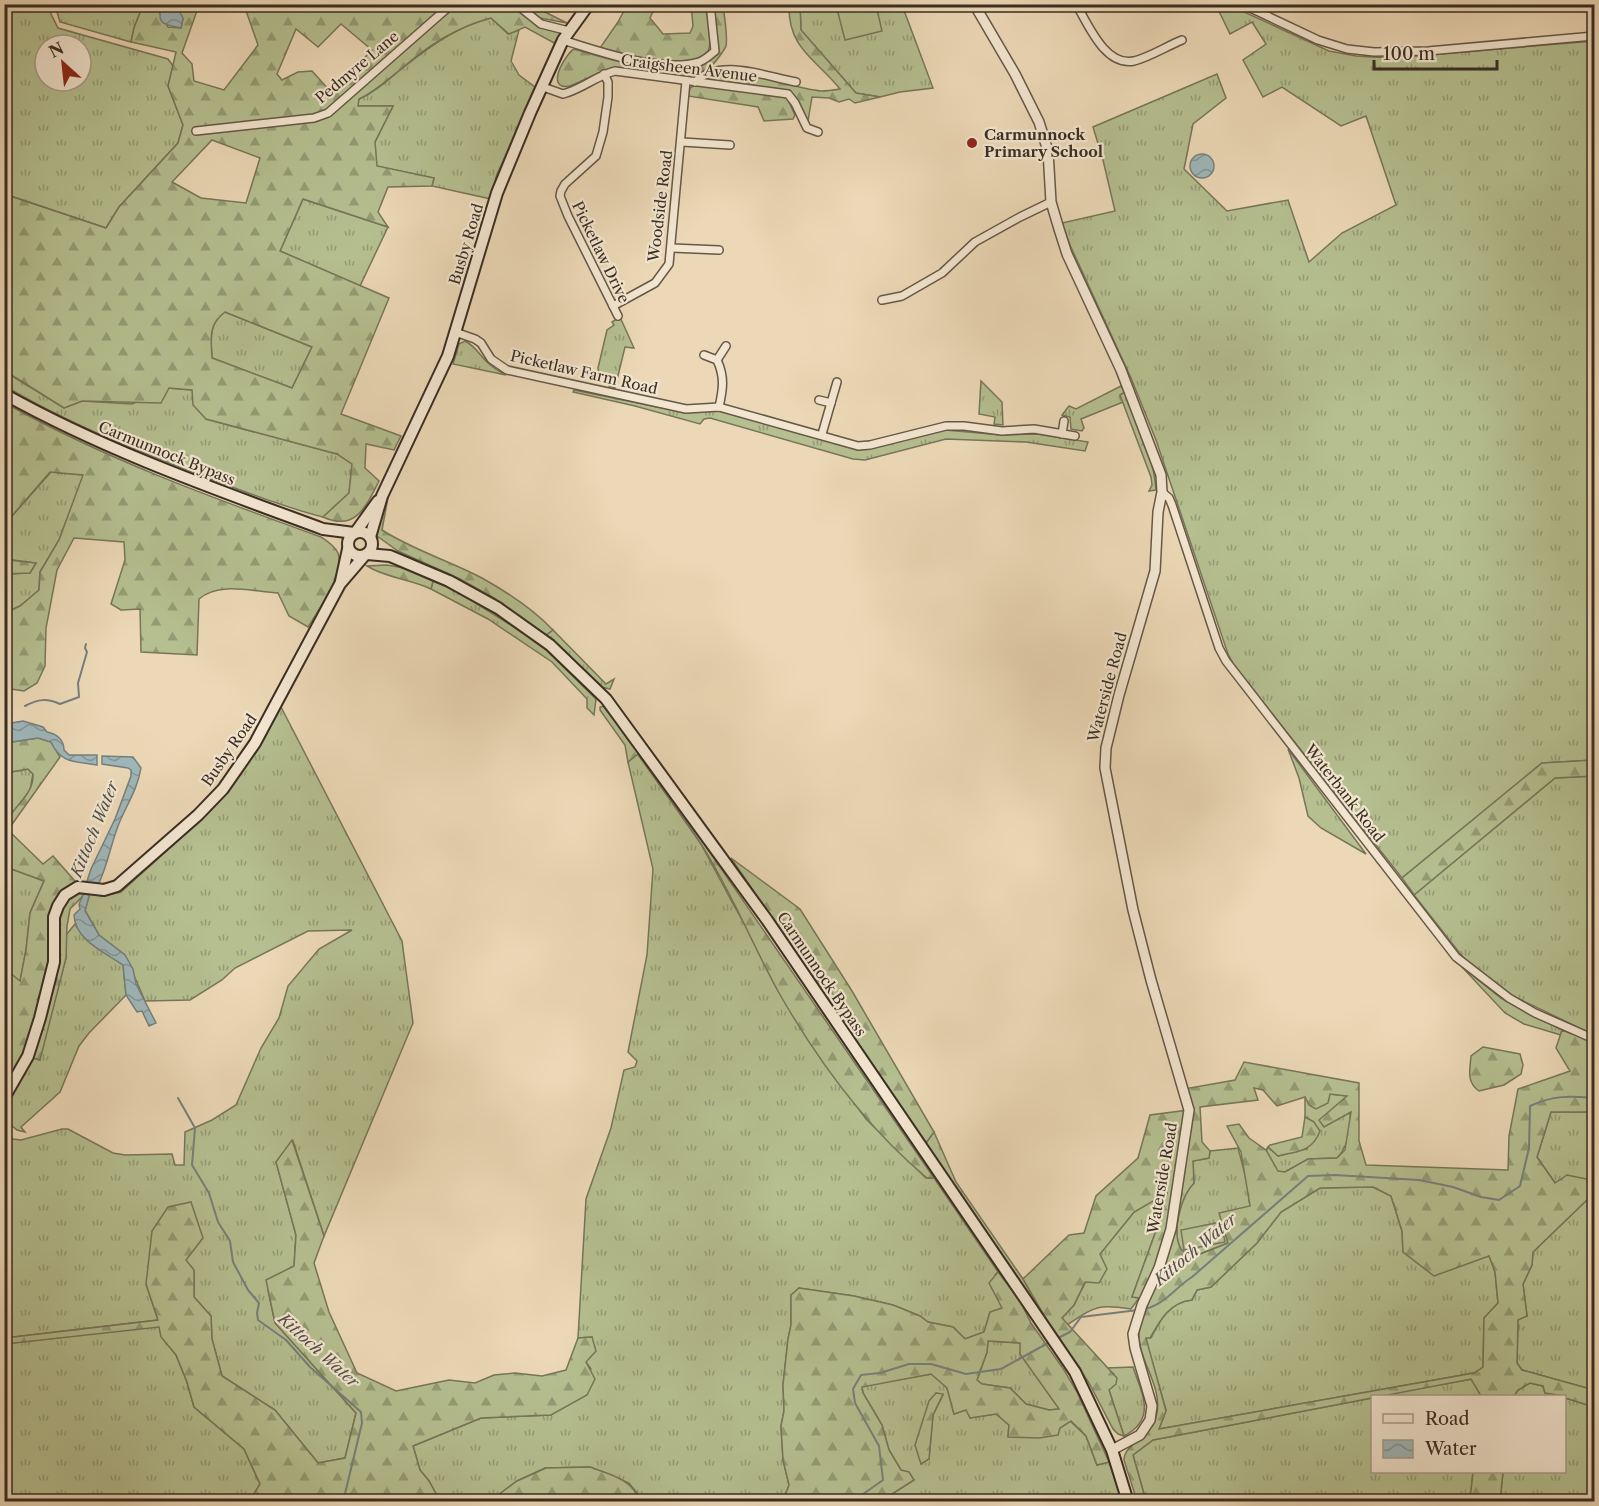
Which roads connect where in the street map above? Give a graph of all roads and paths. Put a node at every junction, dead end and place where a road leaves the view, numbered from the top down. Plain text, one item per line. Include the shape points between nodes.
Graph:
1 (452, 4) edge
2 (516, 4) edge
3 (589, 4) edge
4 (710, 4) edge
5 (974, 4) edge
6 (1076, 4) edge
7 (1242, 4) edge
8 (566, 36) junction
9 (1594, 36) edge
10 (1182, 40) dead end
11 (604, 74) junction
12 (686, 81) junction
13 (695, 82) junction
14 (796, 82) dead end
15 (543, 87) junction
16 (196, 131) dead end
17 (818, 132) dead end
18 (682, 142) junction
19 (730, 145) dead end
20 (1051, 202) junction
21 (672, 248) junction
22 (719, 250) dead end
23 (882, 300) dead end
24 (613, 306) junction
25 (618, 316) dead end
26 (455, 332) junction
27 (726, 346) dead end
28 (704, 355) dead end
29 (717, 360) junction
30 (837, 382) dead end
31 (4, 394) edge
32 (819, 400) dead end
33 (831, 403) junction
34 (719, 407) junction
35 (1064, 421) dead end
36 (822, 434) junction
37 (1062, 434) junction
38 (1075, 436) dead end
39 (1162, 492) junction
40 (382, 496) junction
41 (323, 529) junction
42 (355, 533) junction
43 (370, 538) junction
44 (348, 548) junction
45 (366, 555) junction
46 (390, 556) junction
47 (340, 584) junction
48 (1594, 1039) edge
49 (4, 1098) edge
50 (1112, 1450) junction
51 (1128, 1502) edge

1 - 16 street, Pedmyre Lane via 328,113 314,118
2 - 8 street via 541,24
3 - 8 main road, Busby Road
4 - 8 street via 715,51 701,61 669,66 617,56
5 - 20 street, Waterside Road via 1039,122 1048,151
6 - 10 street via 1105,50 1115,58 1134,60
7 - 9 street via 1318,40 1374,52
8 - 15 main road, Busby Road
11 - 12 street, Craigsheen Avenue via 615,71
11 - 15 street, Craigsheen Avenue via 563,94
11 - 24 street, Picketlaw Drive via 608,97 596,156 565,184 560,196
12 - 13 street, Craigsheen Avenue
12 - 18 street, Woodside Road
13 - 14 street via 720,71 742,70
13 - 17 street, Craigsheen Avenue via 788,94 807,128
15 - 26 main road, Busby Road via 497,193
18 - 19 street
18 - 21 street, Woodside Road
20 - 23 street via 975,242 942,273 902,296
20 - 39 street, Waterside Road via 1067,254 1152,448
21 - 22 street
21 - 24 street, Woodside Road via 662,277
24 - 25 street, Picketlaw Drive
26 - 34 street, Picketlaw Farm Road via 475,339 491,359 507,370 686,409
26 - 40 main road, Busby Road via 438,378
27 - 29 street
28 - 29 street
29 - 34 street via 724,379
30 - 33 street
31 - 41 main road, Carmunnock Bypass via 142,461
32 - 33 street
33 - 36 street
34 - 36 street, Picketlaw Farm Road
35 - 37 street
36 - 37 street, Picketlaw Farm Road via 858,446 946,426 1002,431 1034,429
37 - 38 street, Picketlaw Farm Road
39 - 48 street, Waterbank Road via 1172,505 1226,661 1395,880 1456,957 1485,981 1535,1013
39 - 50 street, Waterside Road via 1155,571 1122,683 1106,748 1106,768 1133,910 1189,1110 1171,1229 1133,1334 1152,1406 1150,1420 1140,1435
40 - 42 main road, Busby Road
40 - 43 main road, Busby Road
41 - 42 main road, Carmunnock Bypass
41 - 44 main road, Carmunnock Bypass
42 - 43 main road via 362,532
42 - 44 main road via 349,538
43 - 45 main road via 372,547
43 - 46 main road, Carmunnock Bypass
44 - 45 main road via 356,556
44 - 47 main road, Busby Road
45 - 46 main road, Carmunnock Bypass
45 - 47 main road, Busby Road
46 - 50 main road, Carmunnock Bypass via 449,581 498,608 550,645 606,699 767,920 1075,1372
47 - 49 main road, Busby Road via 255,743 223,789 117,886 104,890 84,887 65,895 56,910 54,962 40,1018 28,1056
50 - 51 main road, Carmunnock Bypass

